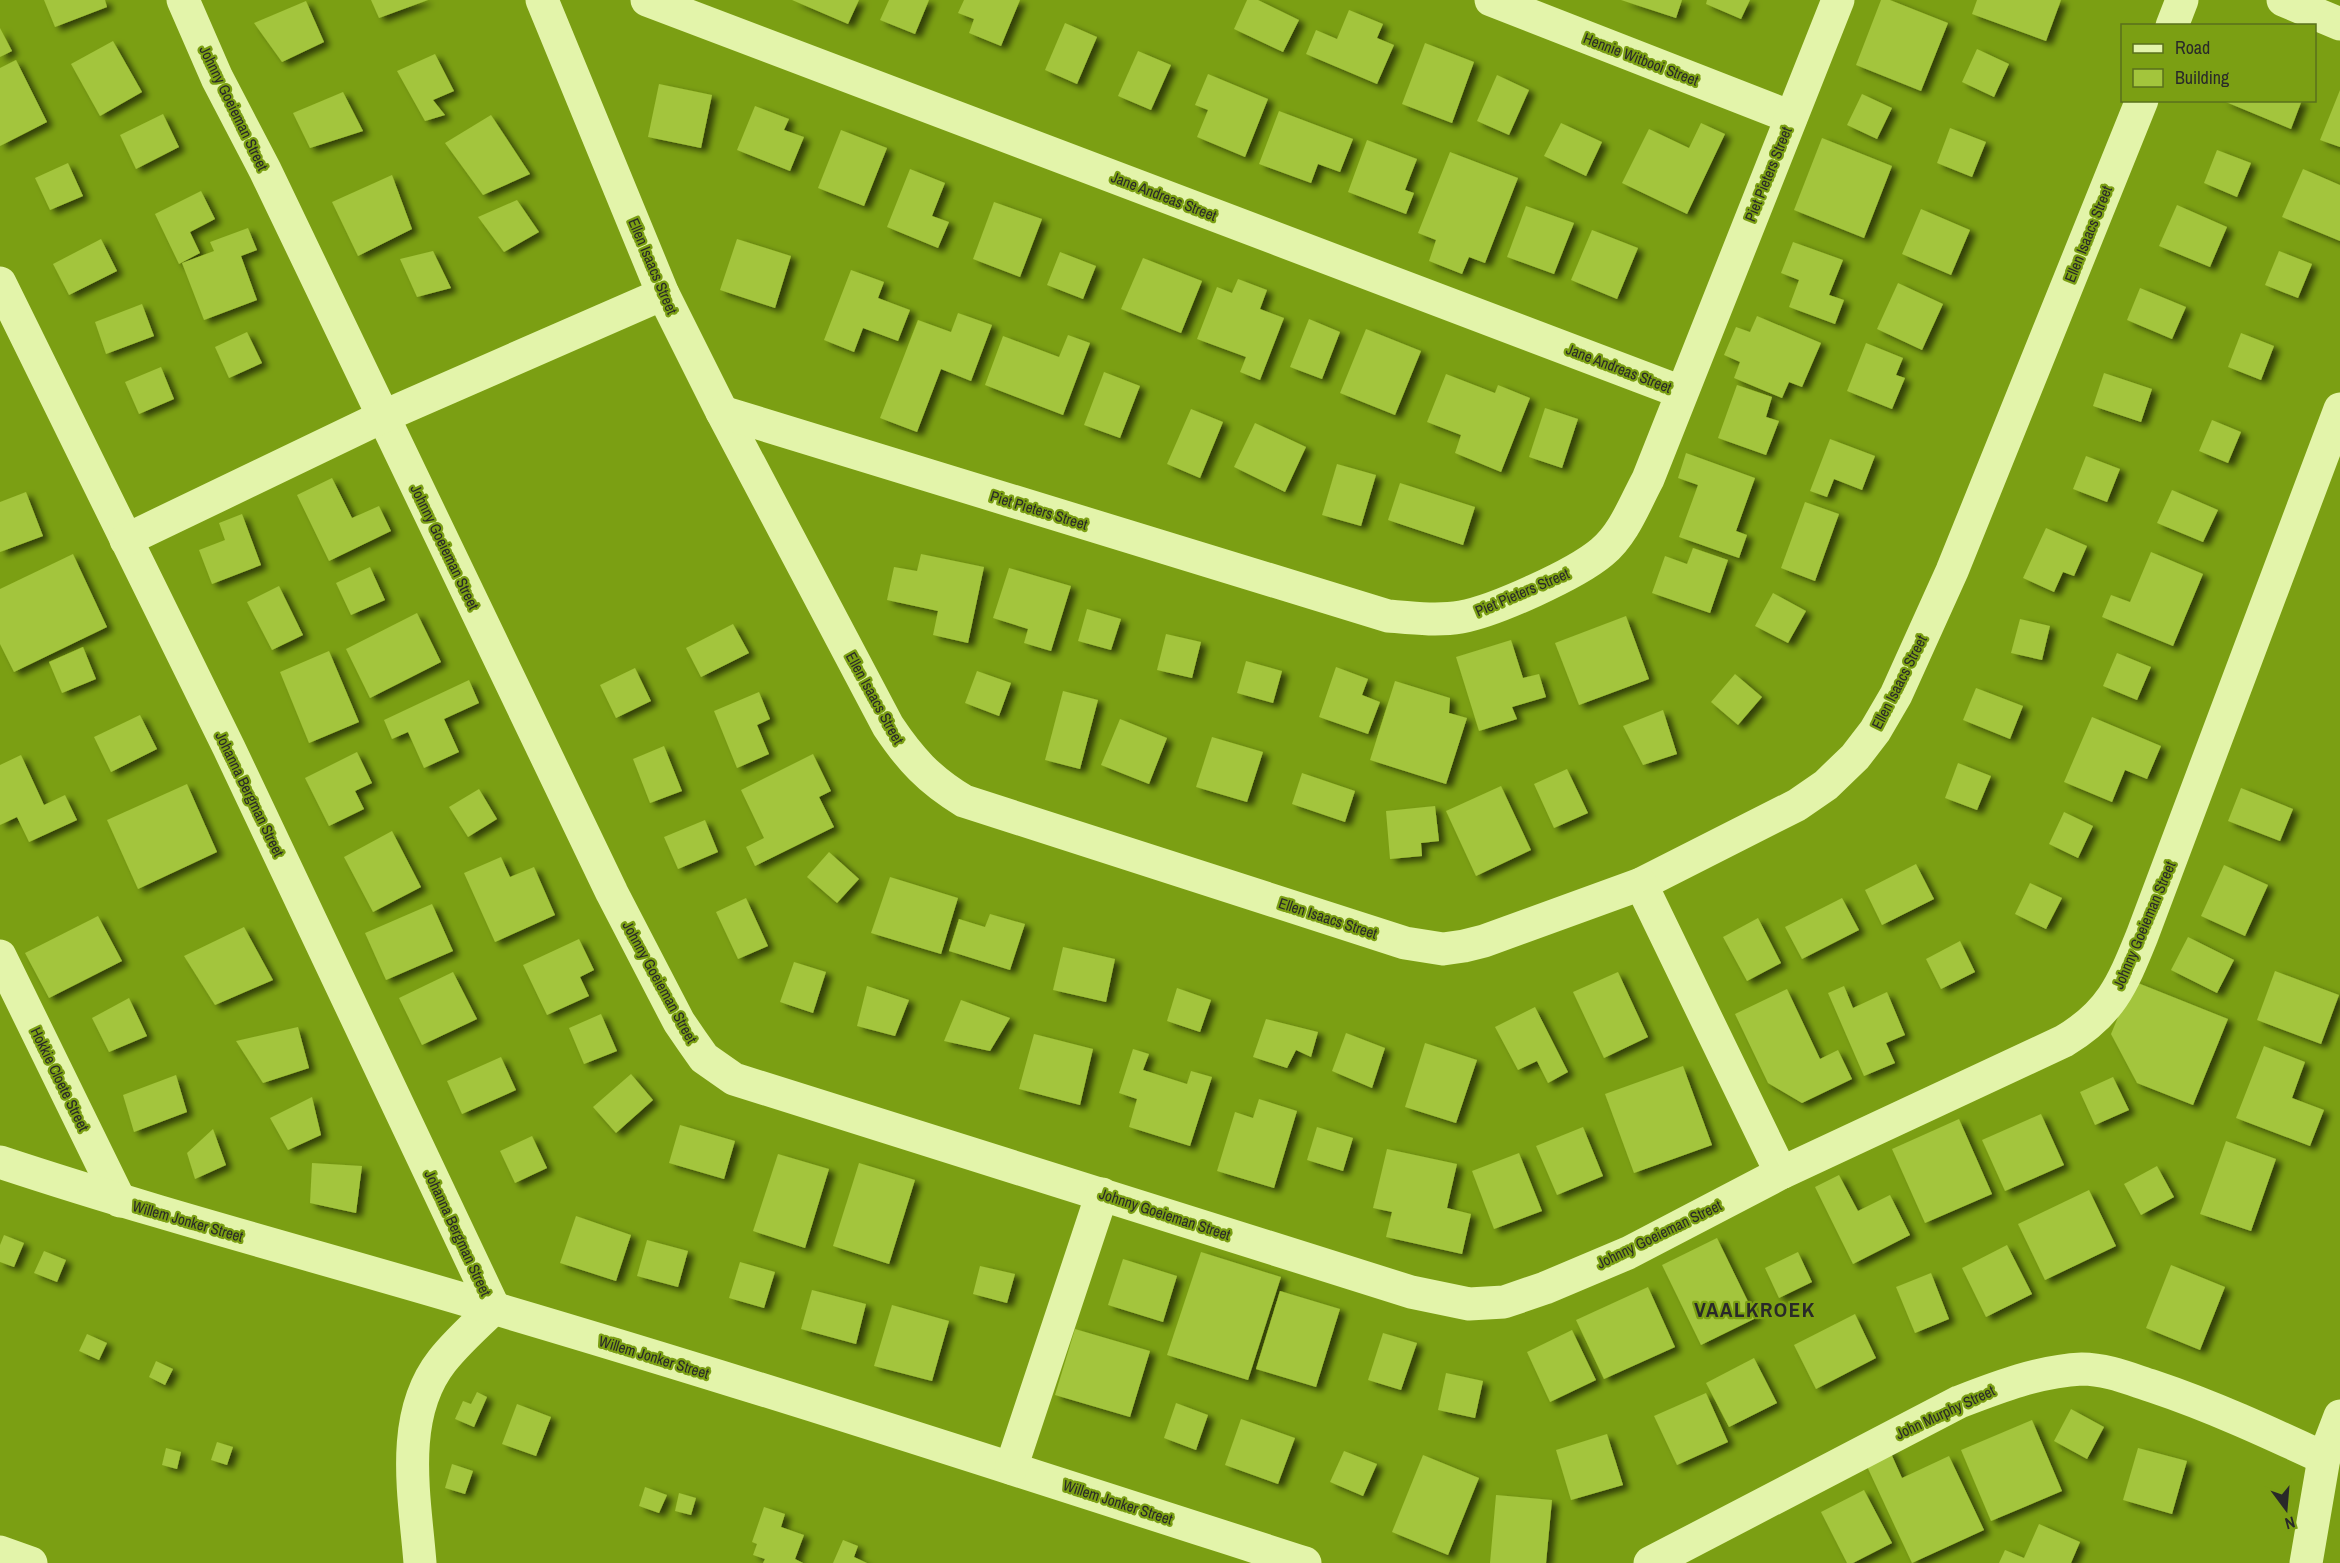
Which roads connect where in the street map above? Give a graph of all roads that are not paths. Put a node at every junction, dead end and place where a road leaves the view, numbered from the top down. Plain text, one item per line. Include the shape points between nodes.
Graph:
1 (183, 0) edge
2 (542, 0) edge
3 (647, 0) edge
4 (1491, 0) edge
5 (1838, 0) edge
6 (2182, 0) edge
7 (2283, 0) edge
8 (2173, 24) edge
9 (2340, 24) edge
10 (2141, 102) edge
11 (1791, 117) junction
12 (0, 283) edge
13 (663, 294) junction
14 (1681, 392) junction
15 (2340, 409) edge
16 (722, 412) junction
17 (382, 417) junction
18 (126, 540) junction
19 (1641, 884) junction
20 (0, 956) edge
21 (0, 1162) edge
22 (1781, 1173) junction
23 (1102, 1194) junction
24 (120, 1201) junction
25 (494, 1308) junction
26 (2340, 1416) edge
27 (2324, 1458) junction
28 (1011, 1468) junction
29 (0, 1552) edge
30 (30, 1563) edge
31 (420, 1563) edge
32 (1305, 1563) edge
33 (1650, 1563) edge
34 (2306, 1563) edge

1 - 17 street, Johnny Goeieman Street
2 - 13 street, Ellen Isaacs Street
3 - 14 street, Jane Andreas Street
4 - 11 street, Hennie Witbooi Street
5 - 11 street, Piet Pieters Street
6 - 8 street
7 - 9 street
10 - 19 street, Ellen Isaacs Street via 1952,571 1896,695 1875,731 1826,785 1797,805
11 - 14 street, Piet Pieters Street
12 - 18 street, Johanna Bergman Street
13 - 16 street, Ellen Isaacs Street
13 - 17 street
14 - 16 street, Piet Pieters Street via 1648,478 1620,532 1603,552 1539,588 1499,605 1462,617 1422,619 1388,616
15 - 22 street, Johnny Goeieman Street via 2142,936 2122,984 2102,1013 2064,1041
16 - 19 street, Ellen Isaacs Street via 888,726 919,768 964,801 1424,948 1443,949 1484,941
17 - 18 street
17 - 23 street, Johnny Goeieman Street via 612,893 679,1022 704,1058 734,1079
18 - 25 street, Johanna Bergman Street via 338,975
19 - 22 street
20 - 24 street, Hokkie Cloete Street
21 - 24 street, Willem Jonker Street
22 - 23 street, Johnny Goeieman Street via 1628,1252 1545,1288 1504,1302 1469,1304 1411,1292
23 - 28 street
24 - 25 street, Willem Jonker Street
25 - 28 street, Willem Jonker Street
25 - 31 street via 441,1361 418,1409 412,1458
26 - 27 street
27 - 33 street, John Murphy Street via 2227,1413 2117,1374 2083,1369 2045,1374 1959,1402
27 - 34 street
28 - 32 street, Willem Jonker Street
29 - 30 street

